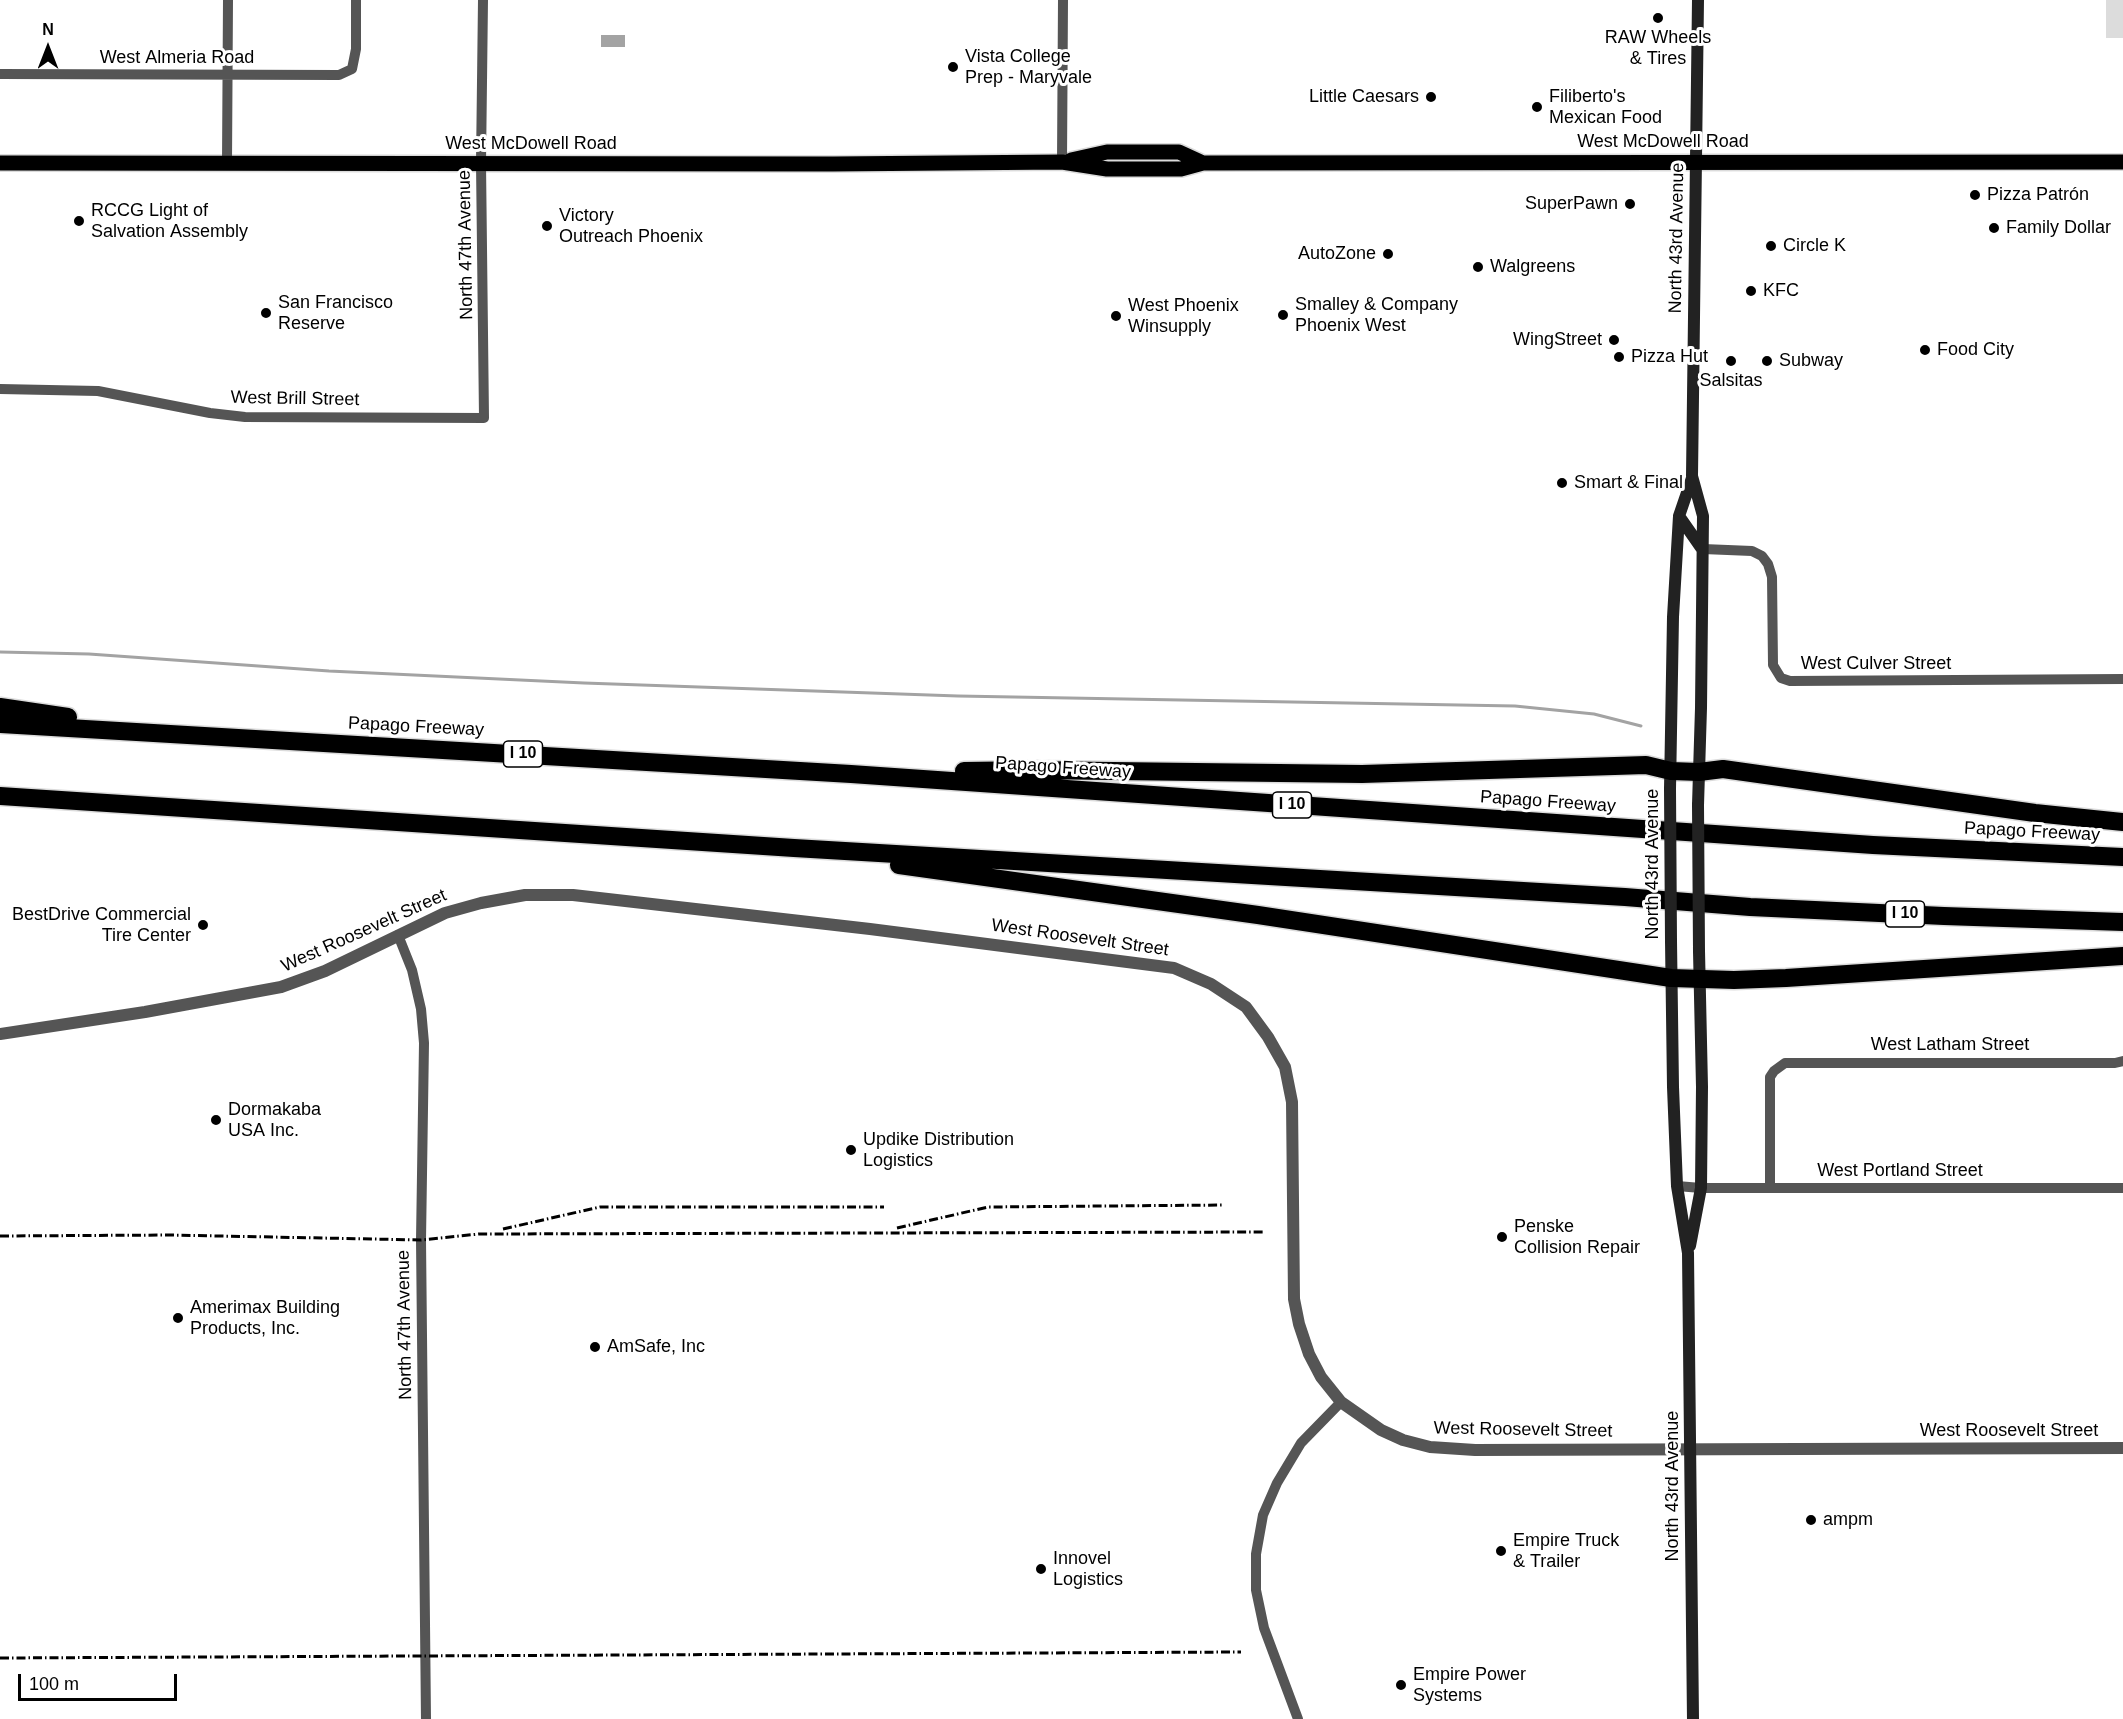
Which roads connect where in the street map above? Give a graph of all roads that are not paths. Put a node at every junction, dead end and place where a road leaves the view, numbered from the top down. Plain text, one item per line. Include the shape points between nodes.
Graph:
1 (228, 0) edge
2 (356, 0) edge
3 (483, 0) edge
4 (1063, 0) edge
5 (1698, 0) edge
6 (0, 74) edge
7 (227, 74) junction
8 (1696, 161) junction
9 (1062, 162) junction
10 (2123, 162) edge
11 (0, 163) edge
12 (227, 163) junction
13 (481, 163) junction
14 (0, 389) edge
15 (484, 418) joint
16 (1692, 476) junction
17 (1679, 516) junction
18 (1703, 516) junction
19 (1702, 549) junction
20 (2123, 679) edge
21 (0, 707) edge
22 (0, 724) edge
23 (195, 734) junction
24 (852, 774) junction
25 (1670, 780) junction
26 (1699, 780) junction
27 (0, 796) edge
28 (0, 807) edge
29 (192, 810) junction
30 (2123, 822) edge
31 (794, 848) junction
32 (2123, 857) edge
33 (2123, 922) edge
34 (398, 935) junction
35 (2123, 956) edge
36 (1671, 978) junction
37 (1700, 980) junction
38 (0, 1034) edge
39 (2123, 1061) edge
40 (1677, 1186) junction
41 (1701, 1188) junction
42 (1770, 1188) junction
43 (2123, 1188) edge
44 (1688, 1253) junction
45 (1341, 1402) junction
46 (2123, 1448) edge
47 (1692, 1450) junction
48 (426, 1719) edge
49 (1298, 1719) edge
50 (1693, 1719) edge

1 - 7 street
2 - 7 street, West Almeria Road via 352,69 339,75
3 - 13 street, North 47th Avenue
4 - 9 street
5 - 8 main road, North 43rd Avenue
6 - 7 street, West Almeria Road
7 - 12 street
8 - 9 main road, West McDowell Road via 1203,163 1179,152 1107,152
8 - 10 main road, West McDowell Road
8 - 16 main road, North 43rd Avenue
9 - 13 main road, West McDowell Road
11 - 12 main road, West McDowell Road
12 - 13 main road, West McDowell Road
13 - 15 street, North 47th Avenue
14 - 15 street, West Brill Street via 98,391 245,417
16 - 17 main road, North 43rd Avenue
16 - 18 main road, North 43rd Avenue
17 - 18 main road
17 - 19 main road
17 - 25 main road, North 43rd Avenue
18 - 19 main road, North 43rd Avenue
19 - 20 street, West Culver Street via 1752,551 1768,564 1772,577 1773,665 1780,678
19 - 26 main road, North 43rd Avenue
21 - 23 highway
22 - 23 highway, Papago Freeway / I 10
23 - 24 highway, Papago Freeway / I 10
24 - 25 highway via 1030,770 1362,774 1646,765
24 - 32 highway, Papago Freeway / I 10 via 1873,845
25 - 26 highway
25 - 36 main road, North 43rd Avenue, bridge
26 - 30 highway via 1723,769
26 - 37 main road, North 43rd Avenue, bridge
27 - 29 highway, I 10
28 - 29 highway
29 - 31 highway, I 10
31 - 33 highway, I 10 via 1750,907
31 - 36 highway
34 - 38 street, West Roosevelt Street via 325,971 281,987
34 - 45 street, West Roosevelt Street via 445,913 481,903 525,895 573,895 1147,964 1196,976 1246,1007 1285,1067 1293,1124 1294,1299 1309,1354
34 - 48 street, North 47th Avenue via 412,970 424,1042 421,1249
35 - 37 highway
36 - 37 highway
36 - 40 main road, North 43rd Avenue
37 - 41 main road, North 43rd Avenue
39 - 42 street, West Latham Street via 1790,1062 1770,1077
40 - 41 street, West Portland Street
40 - 44 main road, North 43rd Avenue
41 - 42 street, West Portland Street
41 - 44 main road, North 43rd Avenue
42 - 43 street, West Portland Street
44 - 47 main road, North 43rd Avenue
45 - 47 street, West Roosevelt Street via 1381,1431 1430,1447
45 - 49 street via 1301,1443 1277,1483 1263,1515 1256,1554 1256,1590 1264,1628
46 - 47 street, West Roosevelt Street
47 - 50 main road, North 43rd Avenue

